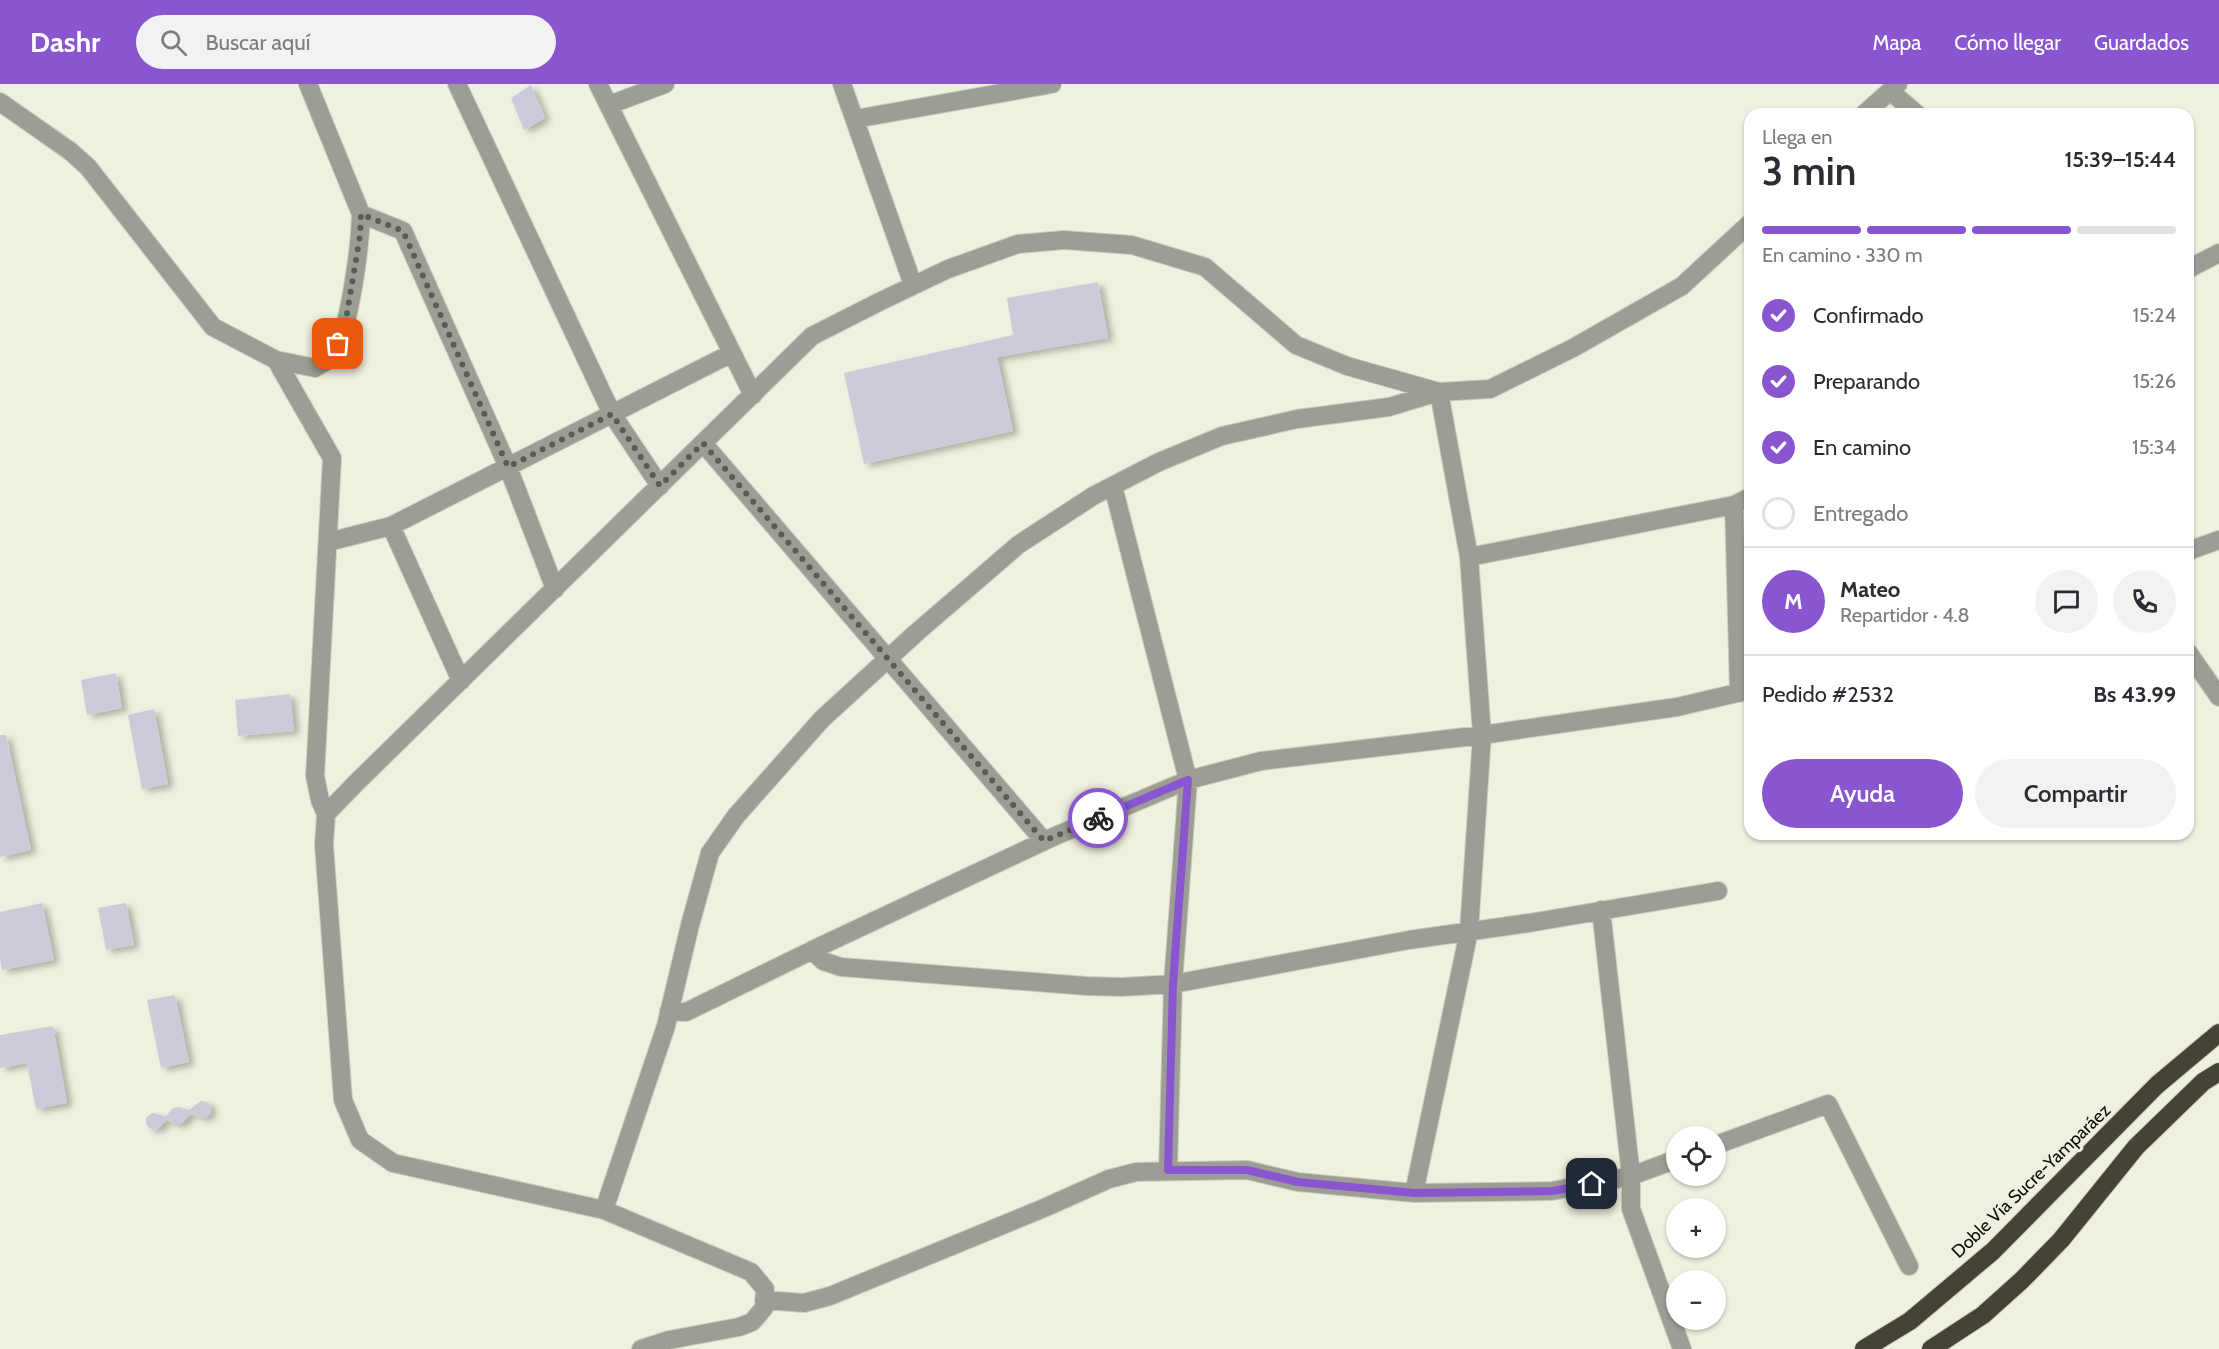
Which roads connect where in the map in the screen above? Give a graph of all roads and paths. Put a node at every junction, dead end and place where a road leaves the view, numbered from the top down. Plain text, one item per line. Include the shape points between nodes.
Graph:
1 (308, 84) edge
2 (457, 84) edge
3 (598, 84) edge
4 (665, 84) edge
5 (842, 84) edge
6 (1052, 84) edge
7 (1894, 87) edge
8 (0, 102) edge
9 (609, 105) junction
10 (1871, 108) edge
11 (1912, 108) edge
12 (855, 119) junction
13 (361, 214) junction
14 (1744, 229) edge
15 (2216, 260) edge
16 (2194, 267) edge
17 (913, 285) junction
18 (732, 353) junction
19 (276, 360) junction
20 (1439, 392) junction
21 (753, 395) junction
22 (612, 414) junction
23 (703, 443) junction
24 (508, 467) junction
25 (660, 486) junction
26 (1113, 486) junction
27 (1744, 500) edge
28 (1734, 505) junction
29 (391, 526) junction
30 (2219, 540) edge
31 (328, 542) junction
32 (2194, 549) edge
33 (1468, 557) junction
34 (555, 589) junction
35 (888, 659) junction
36 (2194, 661) edge
37 (1744, 674) edge
38 (461, 681) junction
39 (1744, 691) edge
40 (2219, 697) edge
41 (1482, 735) junction
42 (1188, 780) junction
43 (326, 814) junction
44 (1044, 841) junction
45 (1718, 891) dead end
46 (1601, 910) junction
47 (1469, 931) junction
48 (812, 950) junction
49 (1173, 984) junction
50 (669, 1011) junction
51 (2219, 1033) edge
52 (2219, 1072) edge
53 (1726, 1141) edge
54 (1666, 1163) edge
55 (1168, 1170) junction
56 (1630, 1176) junction
57 (1414, 1193) junction
58 (604, 1210) junction
59 (1909, 1266) dead end
60 (764, 1300) junction
61 (641, 1349) edge
62 (1682, 1349) edge
63 (1864, 1349) edge
64 (1931, 1349) edge

1 - 13 street
2 - 22 street
3 - 9 street
4 - 9 street
5 - 12 street
6 - 12 street
7 - 10 street
7 - 11 street
8 - 19 street via 88,167 213,327
9 - 18 street
12 - 17 street
13 - 19 street via 344,331 333,356 315,368
13 - 24 street via 403,231
14 - 20 street via 1682,286 1573,348 1490,389
15 - 16 street
17 - 20 street via 1018,244 1064,240 1132,245 1205,267 1296,345 1347,366
17 - 21 street via 812,336
18 - 21 street
18 - 22 street
19 - 31 street via 332,458
20 - 26 street via 1389,407 1297,419 1222,436
20 - 33 street
21 - 23 street
22 - 24 street
22 - 25 street
23 - 25 street
23 - 35 street
24 - 29 street
24 - 34 street
25 - 34 street
26 - 35 street via 1018,544
26 - 42 street
27 - 28 street
28 - 33 street
28 - 37 street
29 - 31 street
29 - 38 street
30 - 32 street
31 - 43 street via 315,776
33 - 41 street
34 - 38 street
35 - 44 street
35 - 50 street via 822,719 736,816 710,853
36 - 40 street
38 - 43 street
39 - 41 street via 1677,707
41 - 42 street via 1261,761
41 - 47 street
42 - 44 street
42 - 49 street
43 - 58 street via 324,845 343,1100 360,1140 393,1163
44 - 48 street
45 - 46 street
46 - 47 street
46 - 56 street
47 - 49 street
47 - 57 street
48 - 49 street via 823,961 840,967 1086,986
48 - 50 street via 686,1012
49 - 55 street
50 - 58 street
51 - 63 highway, Doble Vía Sucre-Yamparáez via 2157,1085 1993,1251 1910,1321
52 - 64 highway via 2203,1082 2136,1147 2061,1240 2022,1280 1983,1315
53 - 59 street via 1828,1104
54 - 56 street
55 - 57 street via 1247,1170 1298,1182
55 - 60 street via 1109,1179 830,1296 804,1303
56 - 57 street via 1552,1191
56 - 62 street via 1631,1209
58 - 60 street via 751,1272 765,1289
60 - 61 street via 764,1308 752,1322

